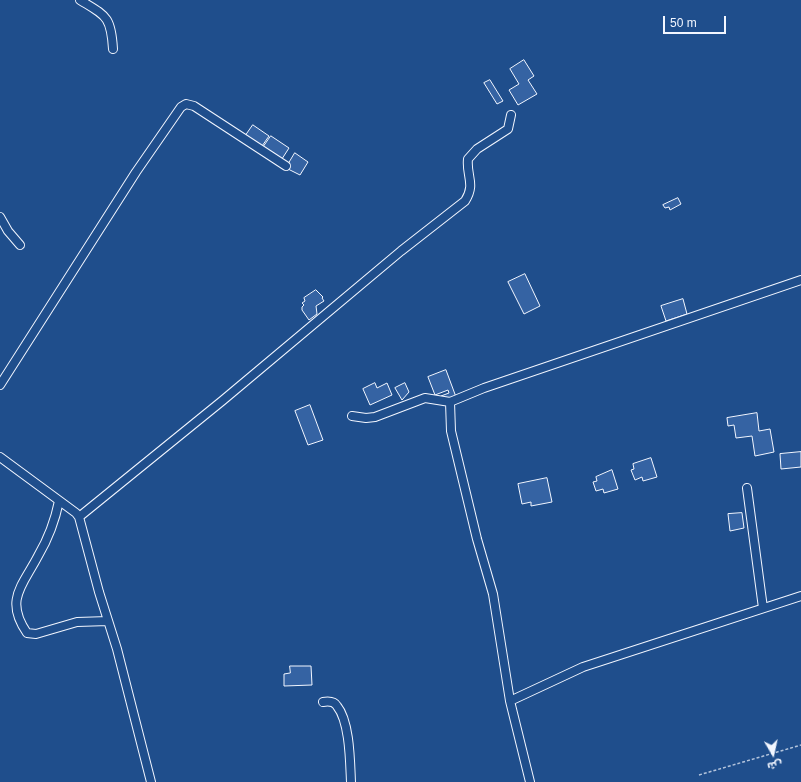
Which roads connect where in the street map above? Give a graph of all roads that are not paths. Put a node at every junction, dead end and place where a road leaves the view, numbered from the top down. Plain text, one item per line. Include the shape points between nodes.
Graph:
1 (80, 0) edge
2 (113, 48) dead end
3 (511, 115) dead end
4 (286, 166) dead end
5 (0, 217) edge
6 (20, 245) dead end
7 (801, 280) edge
8 (0, 385) edge
9 (450, 402) junction
10 (352, 416) dead end
11 (0, 457) edge
12 (747, 488) dead end
13 (59, 501) junction
14 (79, 517) junction
15 (801, 596) edge
16 (763, 608) junction
17 (108, 621) junction
18 (510, 701) junction
19 (323, 702) dead end
20 (151, 782) edge
21 (351, 782) edge
22 (530, 782) edge

1 - 2 street via 106,17 112,31
3 - 14 street via 508,129 468,159 472,185 465,201
4 - 8 street via 194,106 186,104 181,107 136,172
5 - 6 street
7 - 9 street via 484,388
9 - 10 street via 425,398 375,417
9 - 18 street via 451,431 492,594
11 - 13 street
12 - 16 street
13 - 14 street
13 - 17 street via 52,529 20,586 17,607 23,628 27,633 36,634 77,622
14 - 17 street
15 - 16 street
16 - 18 street via 583,667
17 - 20 street
18 - 22 street
19 - 21 street via 331,701 337,705 342,716 350,754

